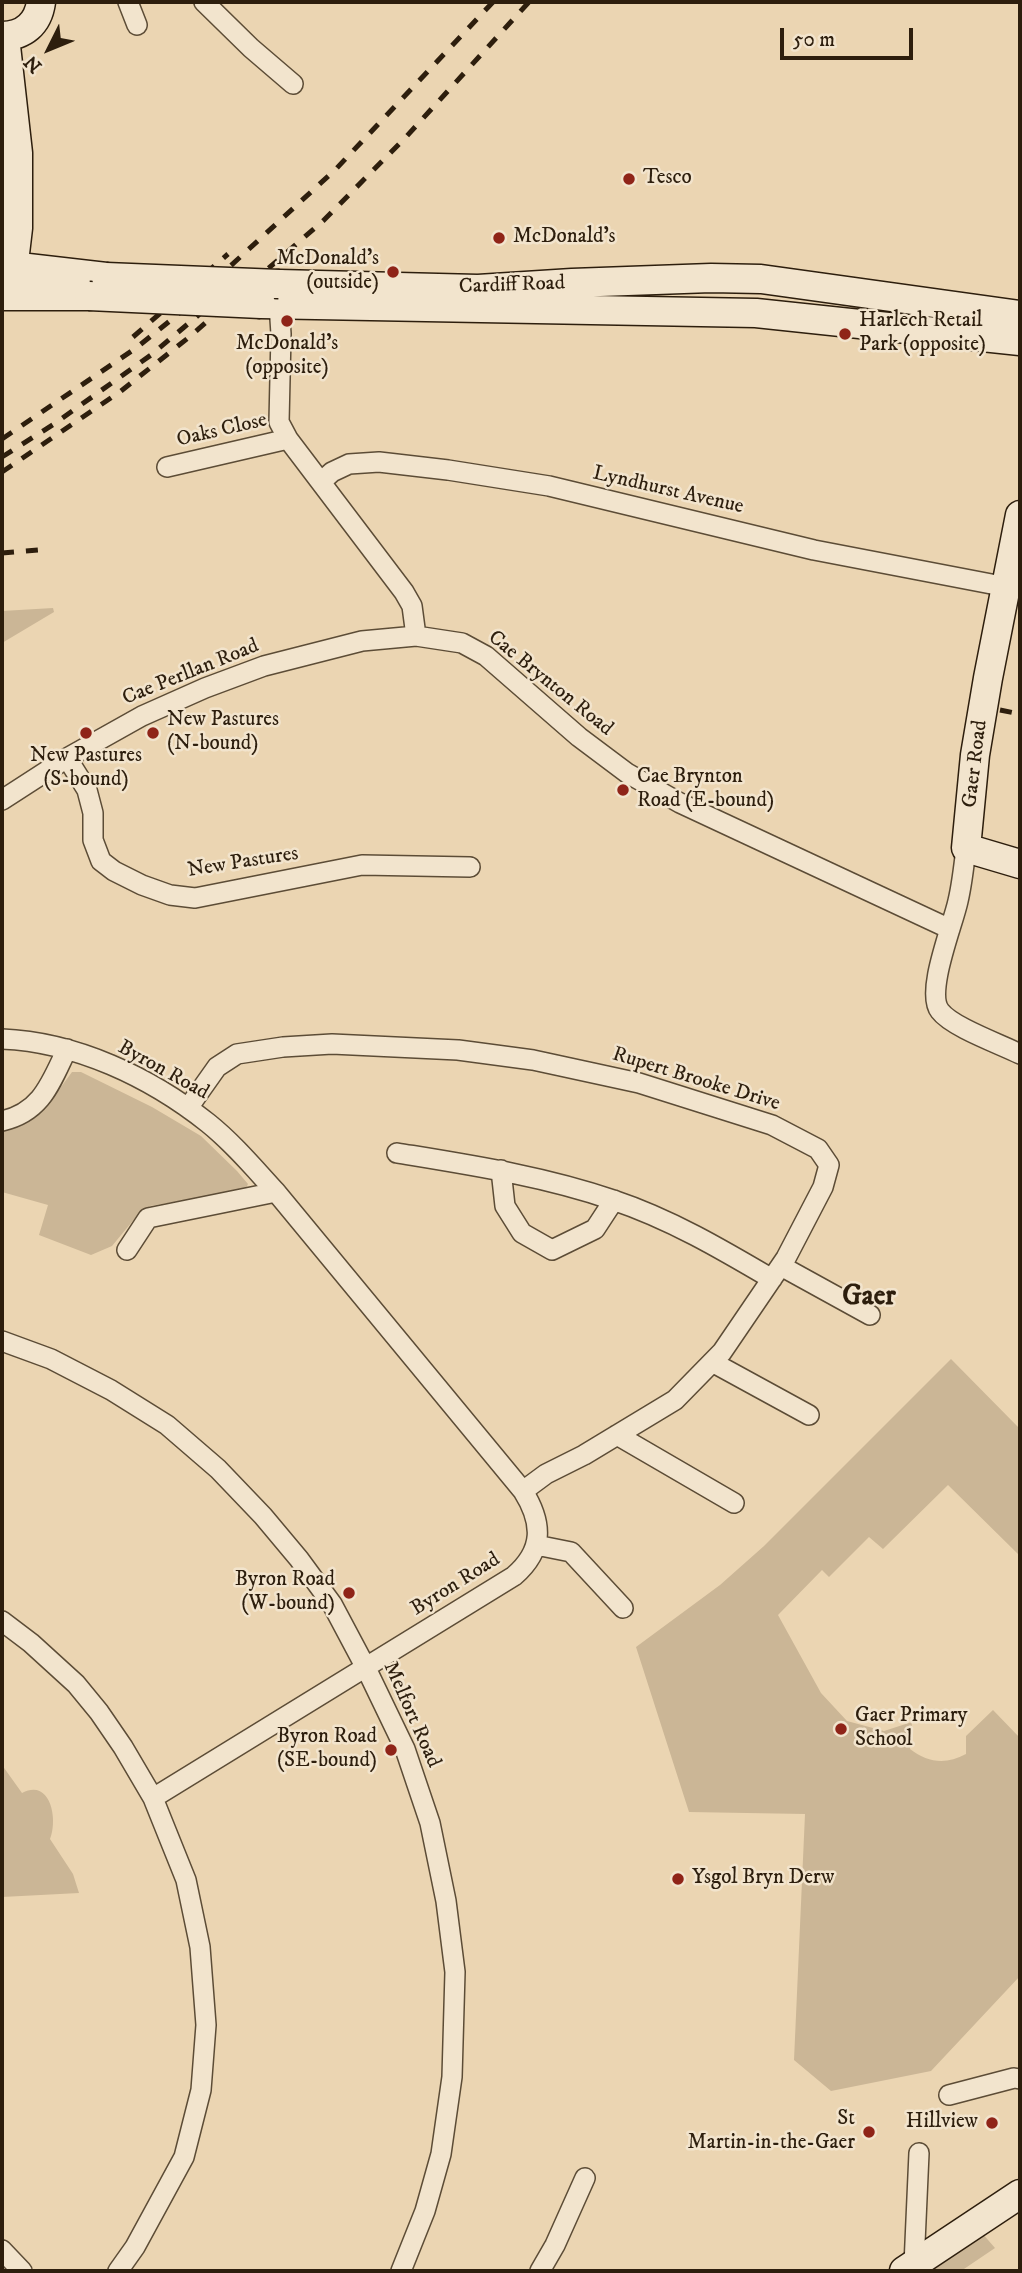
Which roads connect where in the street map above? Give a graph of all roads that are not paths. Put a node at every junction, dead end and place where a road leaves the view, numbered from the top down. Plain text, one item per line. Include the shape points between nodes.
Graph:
1 (41, 2) edge
2 (128, 2) edge
3 (204, 2) edge
4 (136, 25) dead end
5 (3, 36) edge
6 (293, 84) dead end
7 (8, 265) edge
8 (98, 287) junction
9 (6, 296) edge
10 (273, 297) junction
11 (1020, 315) edge
12 (1020, 341) edge
13 (288, 439) junction
14 (167, 467) dead end
15 (321, 482) junction
16 (1020, 515) edge
17 (1007, 587) junction
18 (416, 636) junction
19 (67, 758) junction
20 (2, 800) edge
21 (966, 848) junction
22 (1020, 864) edge
23 (470, 867) dead end
24 (950, 929) junction
25 (2, 1039) edge
26 (67, 1049) junction
27 (1020, 1054) edge
28 (188, 1108) junction
29 (2, 1121) edge
30 (397, 1153) dead end
31 (502, 1170) junction
32 (276, 1192) junction
33 (614, 1200) junction
34 (127, 1250) dead end
35 (776, 1272) junction
36 (870, 1315) dead end
37 (2, 1341) edge
38 (712, 1362) junction
39 (809, 1415) dead end
40 (617, 1435) junction
41 (523, 1490) junction
42 (734, 1503) dead end
43 (536, 1545) junction
44 (623, 1608) dead end
45 (2, 1621) edge
46 (366, 1668) junction
47 (153, 1798) junction
48 (1020, 2079) edge
49 (949, 2095) dead end
50 (919, 2153) dead end
51 (585, 2178) dead end
52 (1020, 2194) edge
53 (909, 2268) edge
54 (118, 2271) edge
55 (401, 2271) edge
56 (540, 2271) edge

1 - 5 main road via 31,26
2 - 4 street
3 - 6 street
5 - 7 main road via 18,153 18,228
7 - 8 main road, Cardiff Road
7 - 9 main road
8 - 9 main road, Cardiff Road
8 - 10 main road, Cardiff Road, bridge
10 - 11 main road, Cardiff Road via 761,279
10 - 12 main road, Cardiff Road via 756,313
10 - 13 street via 281,334 279,422
13 - 14 street, Oaks Close
13 - 15 street
15 - 17 street, Lyndhurst Avenue via 332,472 359,463 461,472 549,486 814,550
15 - 18 street via 404,592 412,606
16 - 17 main road, Gaer Road
17 - 21 main road, Gaer Road via 977,742
18 - 19 street, Cae Perllan Road via 362,640 264,666 142,716
18 - 24 street, Cae Brynton Road via 462,643 486,656 627,774
19 - 20 street, Cae Perllan Road
19 - 23 street, New Pastures via 87,790 93,840 101,861 170,895 195,898 362,865
21 - 22 main road
21 - 24 street, Gaer Road
24 - 27 street, Gaer Road via 934,1000 940,1011 951,1021
25 - 26 street, Byron Road
26 - 28 street, Byron Road via 124,1071
26 - 29 street via 48,1090 32,1108
28 - 32 street, Byron Road via 236,1148
28 - 35 street, Rupert Brooke Drive via 217,1067 237,1054 332,1044 458,1050 533,1060 639,1083 772,1125 818,1149 828,1165 823,1187
30 - 31 street
31 - 33 street
31 - 33 street via 505,1206 522,1233 552,1250 595,1229
32 - 34 street via 148,1218
32 - 41 street, Byron Road
33 - 35 street
35 - 36 street
35 - 38 street, Rupert Brooke Drive
37 - 46 street, Melfort Road via 51,1359 111,1390 167,1425 218,1469 299,1559 331,1604
38 - 39 street
38 - 40 street, Rupert Brooke Drive via 675,1400
40 - 41 street, Rupert Brooke Drive
40 - 42 street
41 - 43 street, Byron Road via 537,1519
43 - 44 street via 571,1552
43 - 46 street, Byron Road via 514,1576
45 - 47 street via 76,1684 123,1747
46 - 47 street, Byron Road
46 - 55 street, Melfort Road via 405,1749 430,1823 455,1972 452,2077 441,2154
47 - 54 street via 186,1880 200,1947 206,2025 201,2091 184,2157
48 - 49 street
50 - 53 street
51 - 56 street
52 - 53 main road

